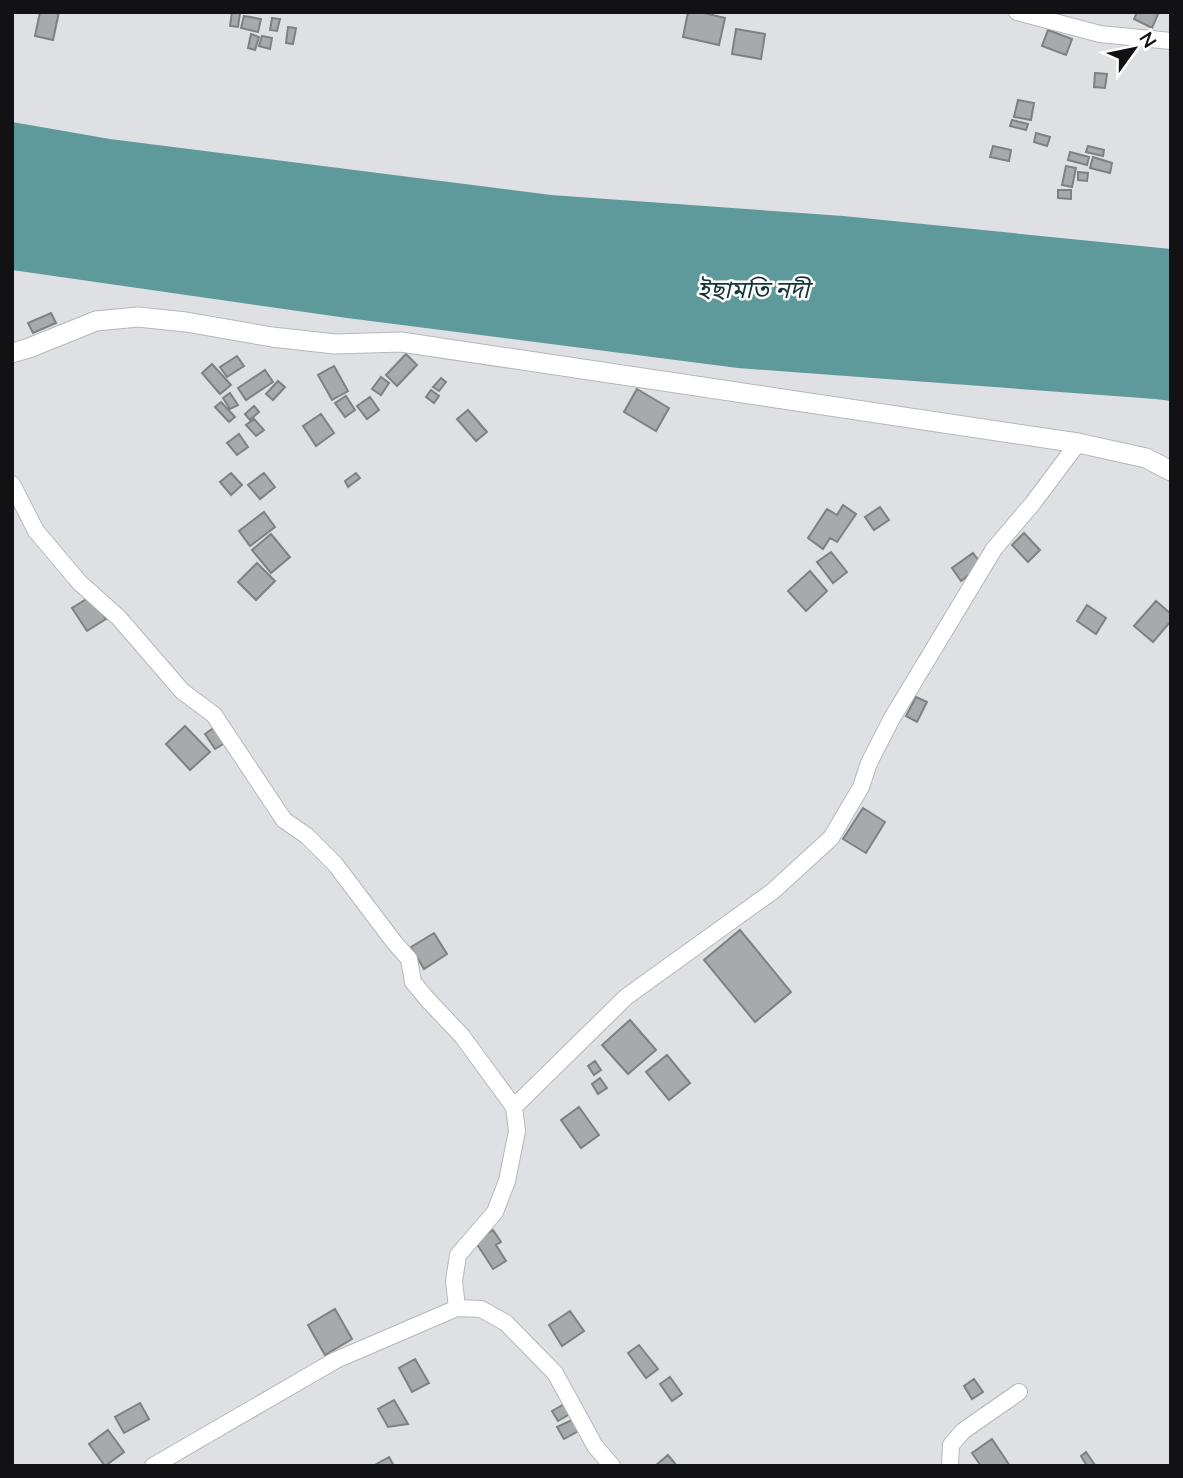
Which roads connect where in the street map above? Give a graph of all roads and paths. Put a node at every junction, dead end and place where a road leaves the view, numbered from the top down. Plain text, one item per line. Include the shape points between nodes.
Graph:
1 (1017, 12) edge
2 (1171, 41) edge
3 (12, 353) edge
4 (1078, 443) junction
5 (1171, 471) edge
6 (12, 484) edge
7 (514, 1107) junction
8 (457, 1308) junction
9 (1019, 1392) dead end
10 (153, 1466) edge
11 (612, 1466) edge
12 (950, 1466) edge

1 - 2 street via 1100,34
3 - 4 main road via 96,321 138,317 335,344 401,342
4 - 5 main road via 1146,458
4 - 7 street via 994,549 892,718 861,787 831,838 773,891 626,997
6 - 7 street via 36,531 79,582 119,618 182,691 214,715 284,820 335,864 409,959 413,982 462,1036
7 - 8 street via 517,1131 507,1181 495,1212 458,1255 454,1281
8 - 10 street via 336,1360
8 - 11 street via 481,1308 506,1323 539,1356 555,1373 595,1446
9 - 12 street via 963,1431 951,1445

